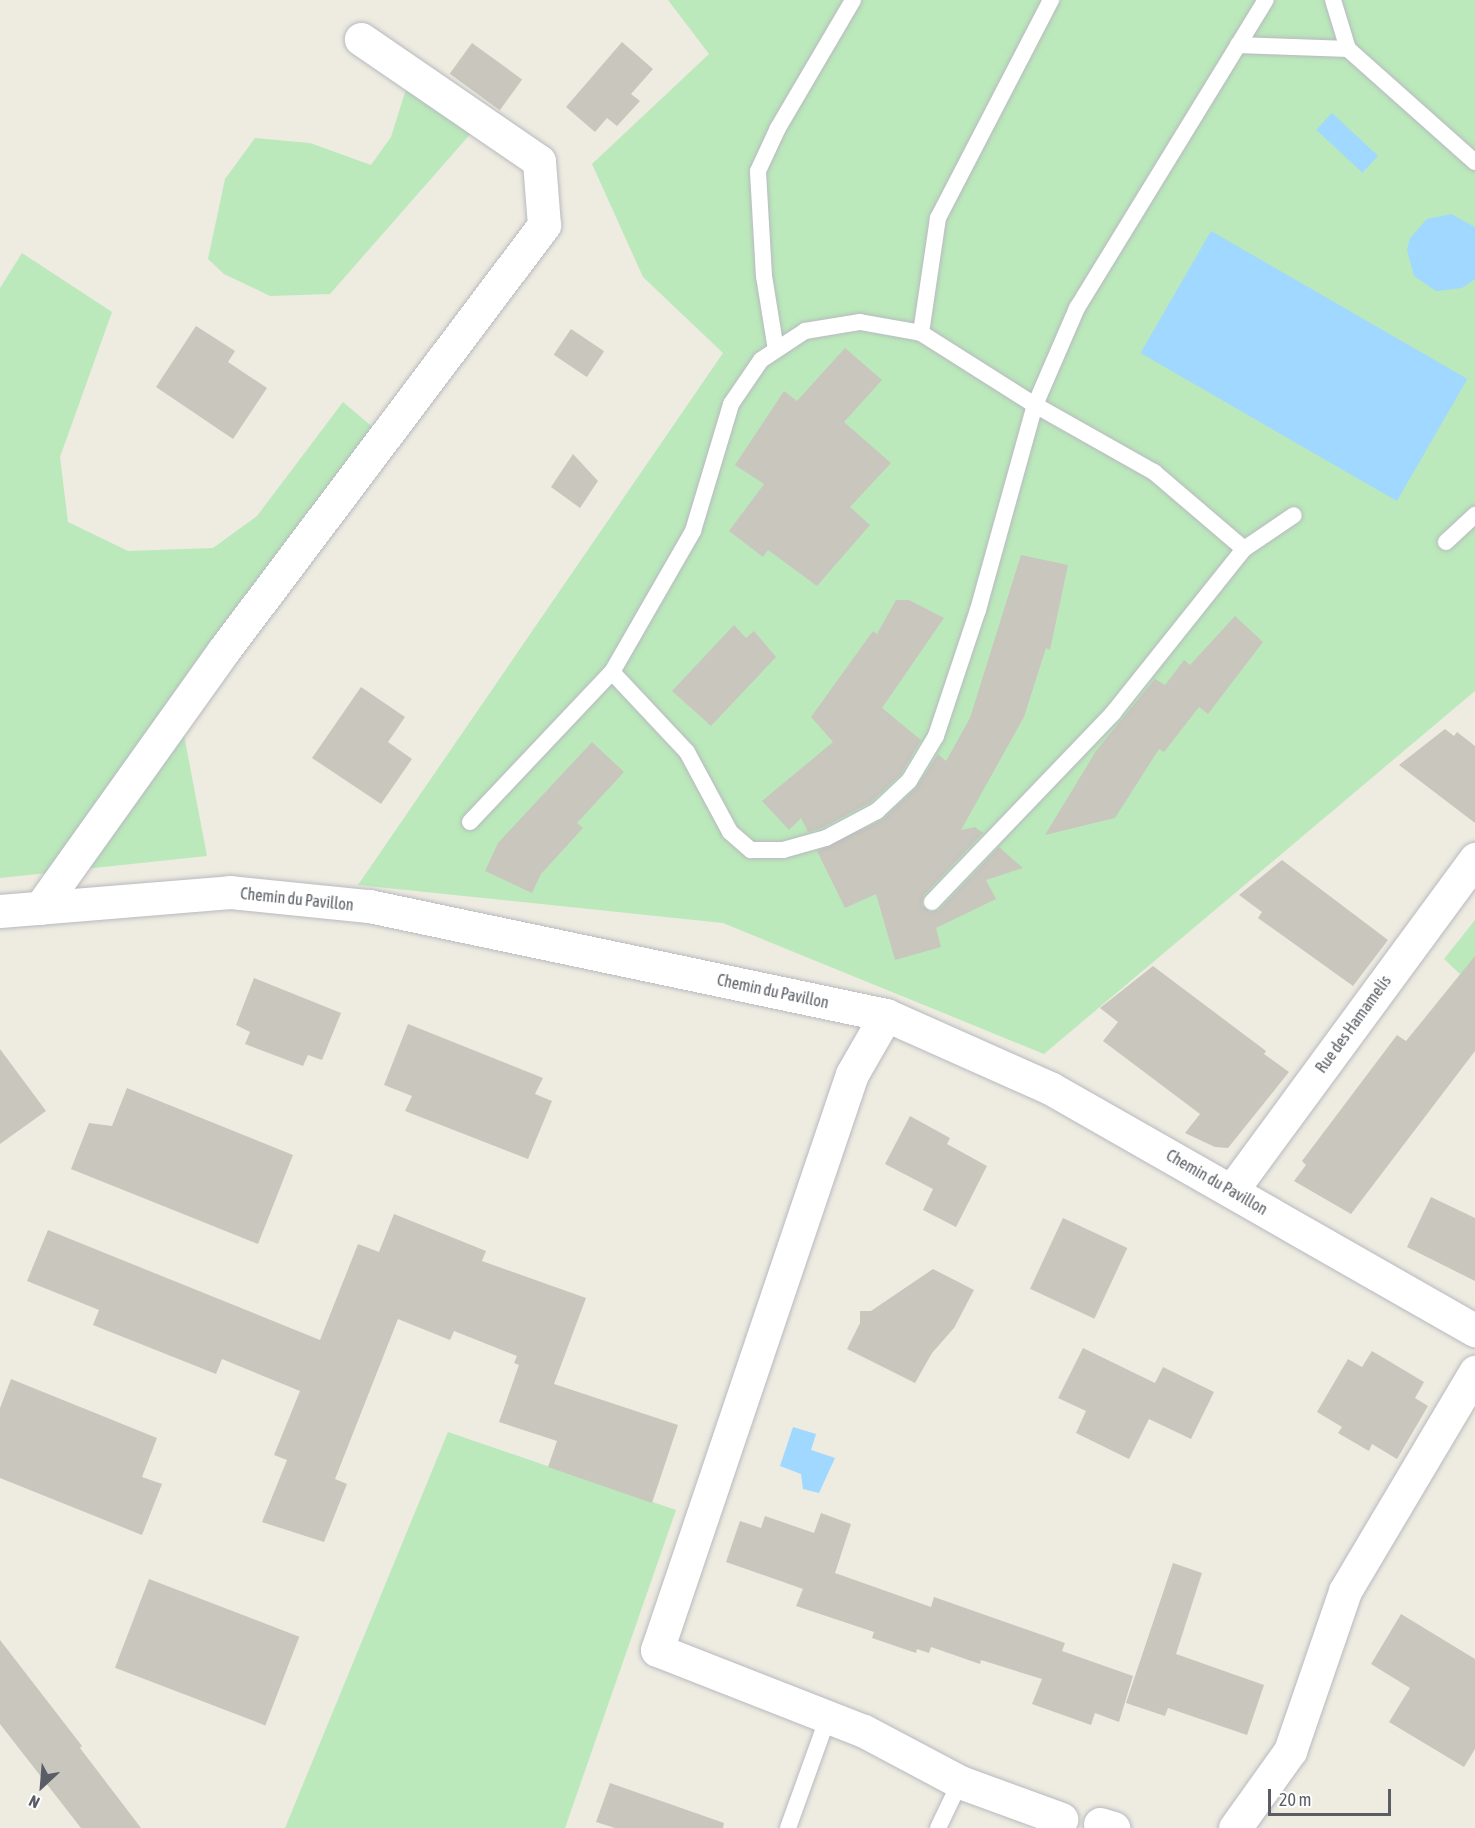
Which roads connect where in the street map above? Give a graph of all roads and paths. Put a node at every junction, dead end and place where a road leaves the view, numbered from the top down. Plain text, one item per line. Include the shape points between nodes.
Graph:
1 (853, 0) edge
2 (1051, 0) edge
3 (1266, 0) edge
4 (1333, 0) edge
5 (361, 39) dead end
6 (1238, 45) junction
7 (1348, 49) junction
8 (1475, 162) edge
9 (921, 333) junction
10 (776, 350) junction
11 (1035, 405) junction
12 (1294, 515) dead end
13 (1475, 515) edge
14 (1446, 542) dead end
15 (1244, 549) junction
16 (612, 672) junction
17 (470, 822) dead end
18 (1475, 859) edge
19 (932, 902) dead end
20 (40, 908) junction
21 (0, 911) edge
22 (886, 1015) junction
23 (1232, 1190) junction
24 (1475, 1330) edge
25 (1475, 1372) edge
26 (828, 1717) junction
27 (960, 1782) junction
28 (1059, 1823) edge
29 (788, 1828) edge
30 (938, 1828) edge
31 (1235, 1828) edge

1 - 10 lane via 778,128 758,171 764,276
2 - 9 lane via 938,218
3 - 6 lane
4 - 7 lane
5 - 20 street via 539,161 544,225 224,650
6 - 7 lane
6 - 11 lane via 1077,308
7 - 8 lane
9 - 10 lane via 860,322 805,331
9 - 11 lane
10 - 16 lane via 761,360 730,404 693,531
11 - 15 lane via 1154,472
11 - 16 lane via 978,610 936,736 909,781 877,811 826,838 783,850 751,850 730,832 687,752
12 - 15 lane
13 - 14 lane
15 - 19 lane via 1113,713
16 - 17 lane
18 - 23 street, Rue des Hamamelis
20 - 21 street, Chemin du Pavillon
20 - 22 street, Chemin du Pavillon via 230,892 369,906
22 - 23 street, Chemin du Pavillon via 1050,1088
22 - 26 street via 852,1074 657,1650
23 - 24 street, Chemin du Pavillon
25 - 31 street via 1344,1592 1290,1751
26 - 27 street via 864,1731
26 - 29 lane
27 - 28 street
27 - 30 lane

